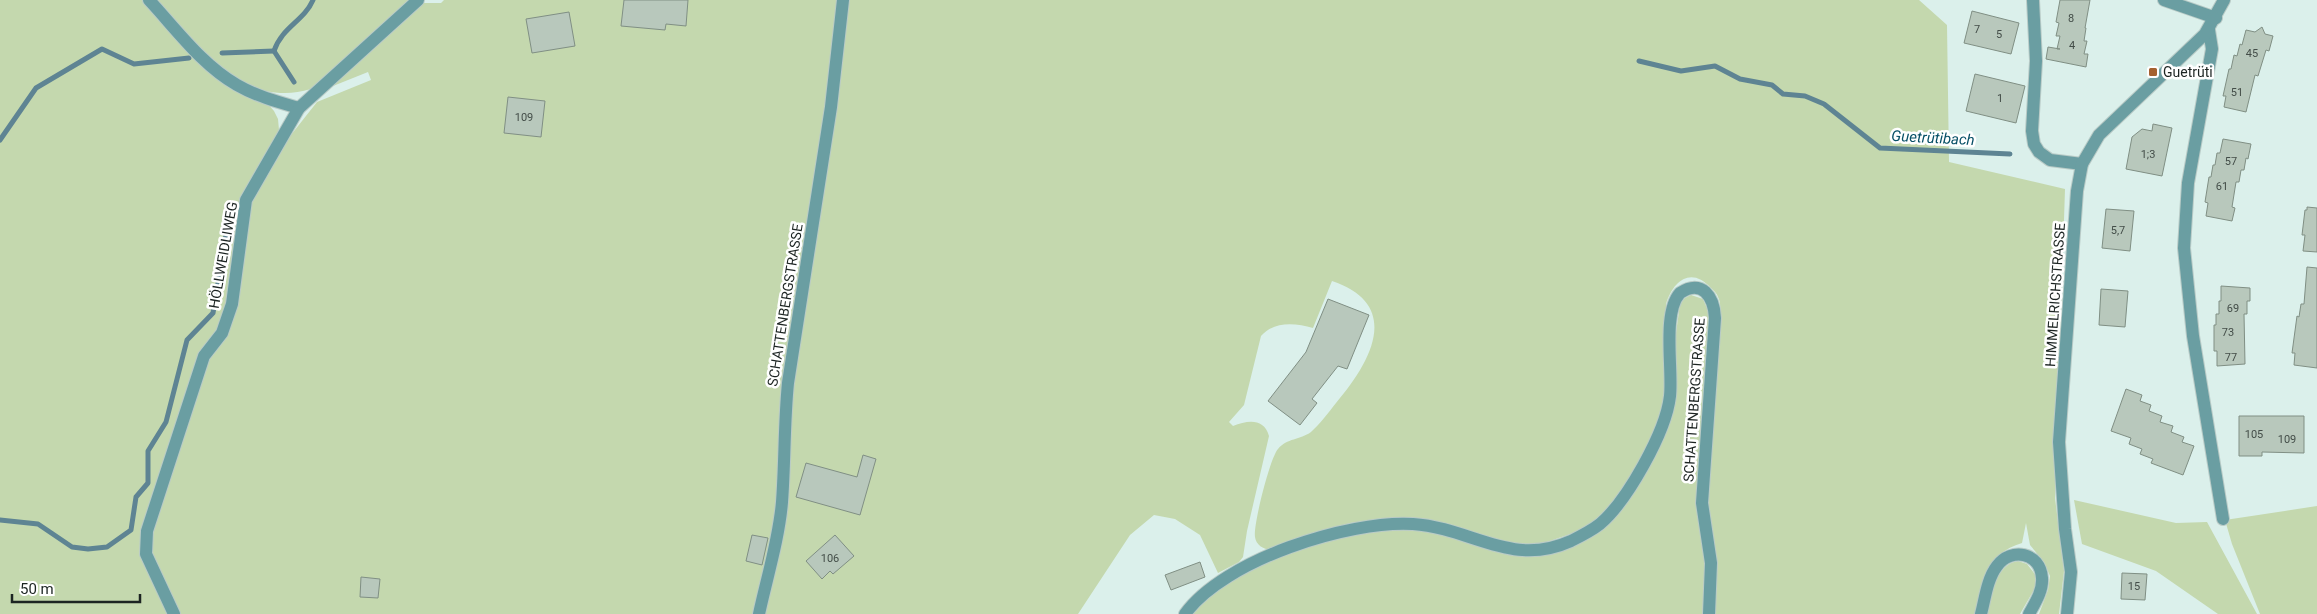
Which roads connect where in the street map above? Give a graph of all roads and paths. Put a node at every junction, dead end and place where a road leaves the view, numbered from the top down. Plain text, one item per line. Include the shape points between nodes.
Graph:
1 (149, 0) edge
2 (418, 0) edge
3 (843, 0) edge
4 (2033, 0) edge
5 (2164, 0) edge
6 (2224, 0) edge
7 (2216, 18) junction
8 (2209, 30) junction
9 (299, 108) junction
10 (2082, 164) junction
11 (2223, 519) dead end
12 (174, 614) edge
13 (759, 614) edge
14 (1185, 614) edge
15 (1709, 614) edge
16 (1981, 614) edge
17 (2029, 614) edge
18 (2067, 614) edge

1 - 9 street via 214,70 238,86
2 - 9 street
3 - 13 street, SCHATTENBERGSTRASSE via 831,107 788,383 782,502
4 - 10 street via 2036,61 2034,144 2050,160
5 - 7 street
6 - 7 street, HIMMELRICHSTRASSE
7 - 8 street, HIMMELRICHSTRASSE
8 - 10 street, HIMMELRICHSTRASSE via 2099,135
8 - 11 street via 2212,49 2188,183 2184,248 2194,343
9 - 12 street, HÖLLWEIDLIWEG via 246,200 232,304 222,333 204,356 147,531 146,554
10 - 18 street, HIMMELRICHSTRASSE via 2077,191 2059,442 2071,572
14 - 15 street, SCHATTENBERGSTRASSE via 1204,592 1244,568 1316,538 1354,528 1388,524 1431,526 1507,549 1525,551 1554,547 1589,532 1609,516 1626,494 1663,422 1671,386 1672,308 1680,293 1694,287 1708,294 1715,318 1702,490 1711,564
16 - 17 street via 1990,579 1997,566 2007,557 2019,554 2034,560 2042,578 2041,590

